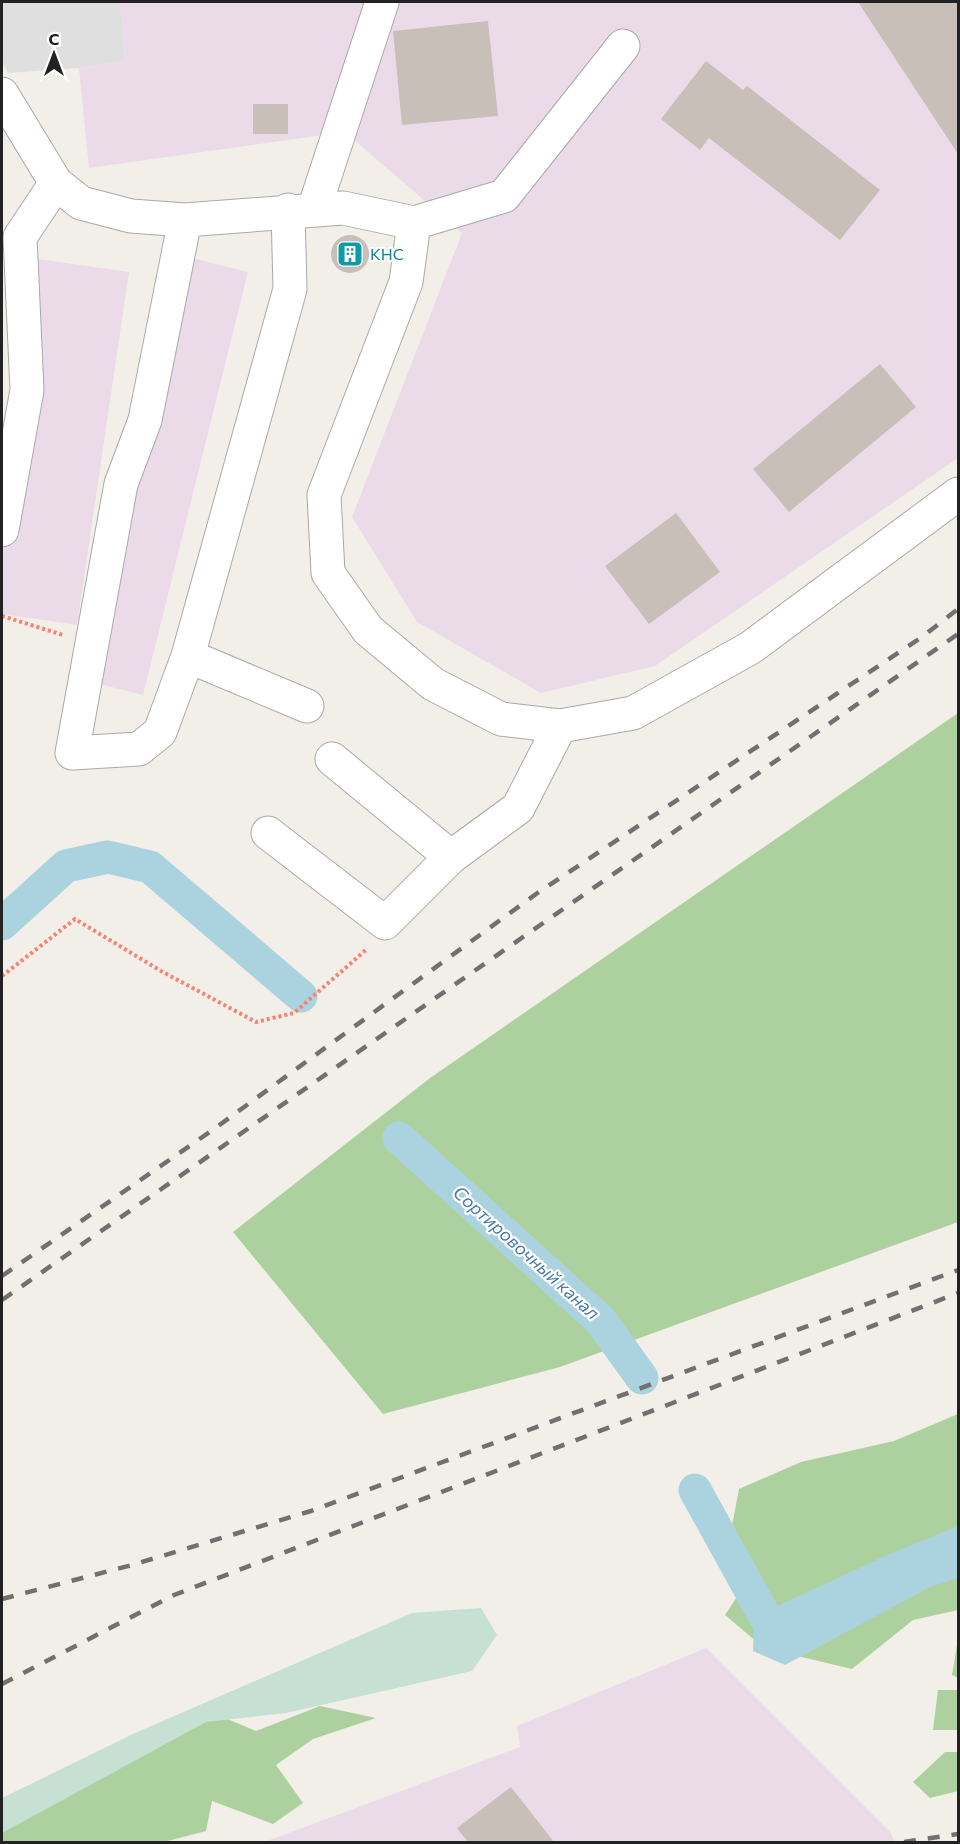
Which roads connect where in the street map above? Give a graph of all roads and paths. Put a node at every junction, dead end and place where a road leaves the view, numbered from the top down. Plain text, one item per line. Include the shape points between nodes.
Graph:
1 (382, 2) edge
2 (623, 46) dead end
3 (2, 94) edge
4 (56, 183) junction
5 (301, 209) junction
6 (185, 220) junction
7 (414, 223) junction
8 (958, 494) edge
9 (2, 530) edge
10 (2, 616) edge
11 (92, 644) junction
12 (188, 656) junction
13 (307, 706) dead end
14 (560, 726) junction
15 (332, 759) dead end
16 (268, 833) dead end
17 (451, 857) junction
18 (385, 922) junction
19 (2, 976) edge

1 - 5 lane
2 - 7 lane via 504,195
3 - 4 lane
4 - 6 lane via 81,203 131,216
4 - 9 lane via 20,237 27,390
5 - 6 lane
5 - 7 lane via 343,208
5 - 12 lane via 290,289
6 - 11 lane via 145,420 121,484
7 - 14 lane via 406,282 324,495 328,573 368,630 433,684 501,719
8 - 14 lane via 750,648 633,712
10 - 11 path
11 - 12 lane via 72,753 139,750 160,732
12 - 13 lane
14 - 17 lane via 518,808
15 - 17 lane
16 - 18 lane
17 - 18 lane
18 - 19 path via 363,955 294,1013 256,1022 75,919

